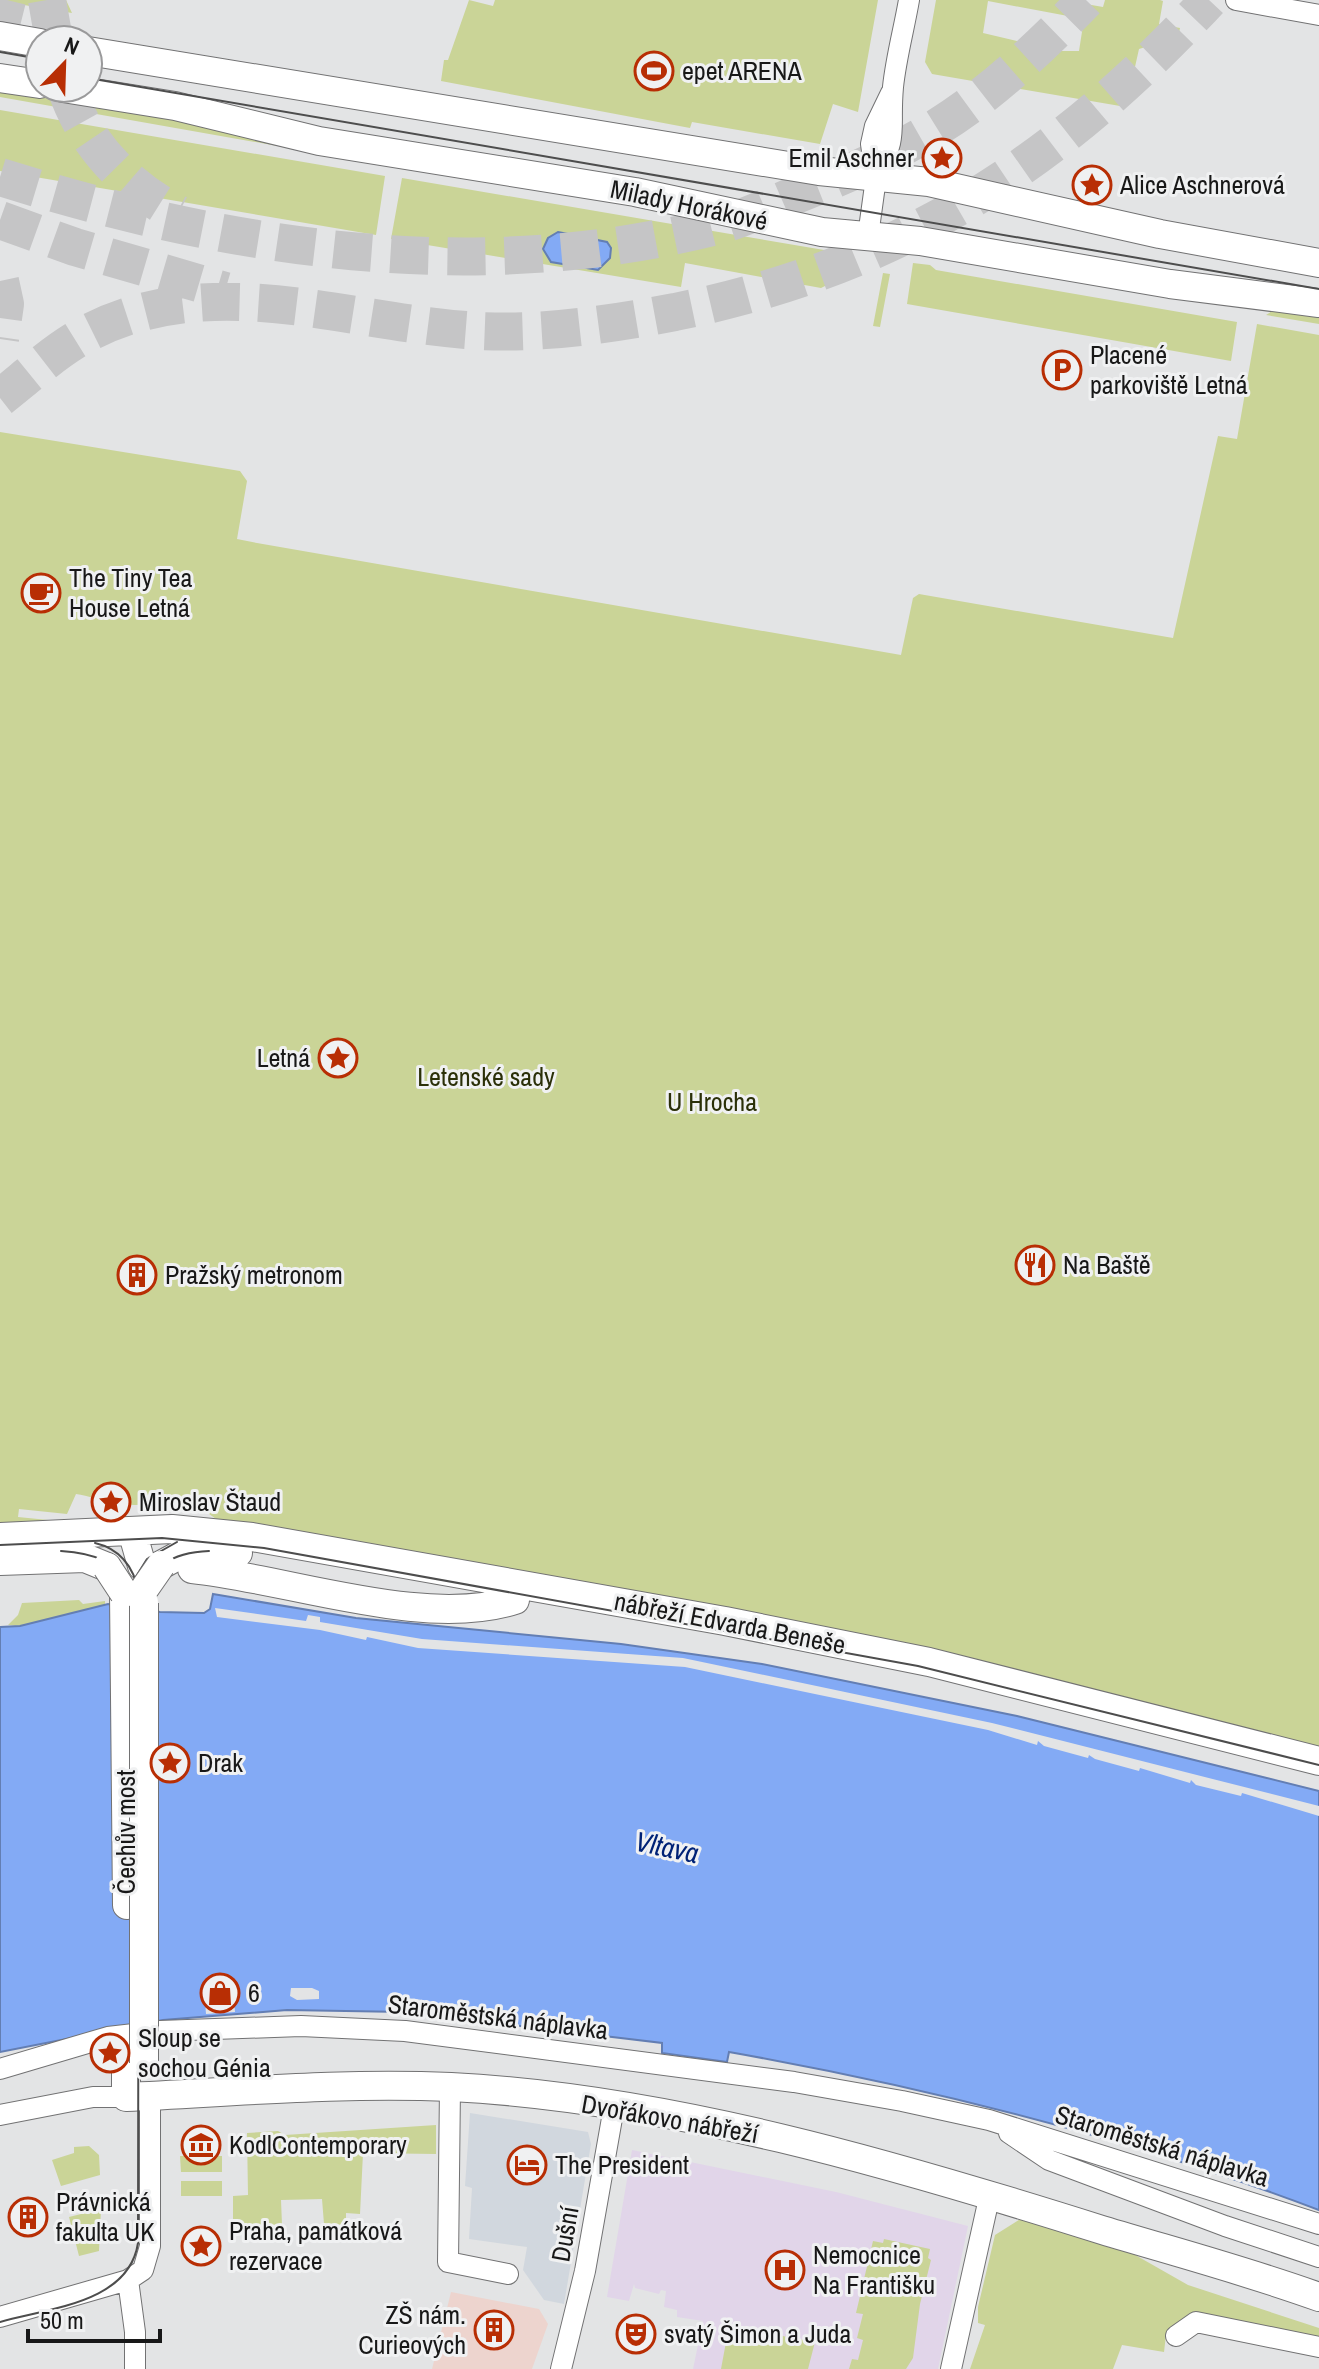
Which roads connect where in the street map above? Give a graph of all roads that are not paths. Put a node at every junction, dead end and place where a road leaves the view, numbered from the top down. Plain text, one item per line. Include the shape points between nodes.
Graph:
1 (909, 0) edge
2 (1236, 0) edge
3 (1319, 15) edge
4 (0, 36) edge
5 (24, 40) edge
6 (104, 54) edge
7 (0, 78) edge
8 (24, 82) edge
9 (104, 95) edge
10 (876, 178) junction
11 (868, 236) junction
12 (1319, 263) edge
13 (1319, 303) edge
14 (132, 1531) junction
15 (0, 1537) edge
16 (0, 1561) edge
17 (192, 1569) dead end
18 (126, 1574) junction
19 (0, 1577) edge
20 (515, 1600) junction
21 (1319, 1761) edge
22 (1319, 1777) edge
23 (0, 2069) edge
24 (450, 2087) junction
25 (138, 2096) junction
26 (614, 2107) junction
27 (0, 2115) edge
28 (989, 2120) junction
29 (990, 2194) junction
30 (1319, 2224) edge
31 (1246, 2234) junction
32 (1319, 2257) edge
33 (1235, 2267) junction
34 (508, 2274) dead end
35 (128, 2280) junction
36 (1319, 2297) edge
37 (0, 2317) edge
38 (1176, 2336) dead end
39 (1319, 2347) edge
40 (135, 2369) edge
41 (561, 2369) edge
42 (951, 2369) edge

1 - 10 street via 893,89 871,144
2 - 3 street
4 - 5 main road
6 - 10 main road, Milady Horákové
7 - 8 main road
9 - 11 main road, Milady Horákové via 319,141
10 - 11 street
10 - 12 main road, Milady Horákové via 929,182
11 - 13 main road, Milady Horákové
14 - 15 main road, nábřeží Edvarda Beneše
14 - 18 main road
14 - 21 main road, nábřeží Edvarda Beneše via 252,1537 725,1621 929,1662
16 - 18 main road via 85,1558
17 - 20 main road, nábřeží Edvarda Beneše via 427,1606 487,1608
18 - 19 main road, nábřeží Edvarda Beneše
18 - 20 main road, nábřeží Edvarda Beneše via 185,1552 213,1550
18 - 25 main road, Čechův most, bridge
20 - 22 main road, nábřeží Edvarda Beneše via 957,1687
23 - 28 street, Staroměstská náplavka via 108,2037 160,2031 388,2029 836,2088
24 - 25 main road, Dvořákovo nábřeží
24 - 26 main road, Dvořákovo nábřeží
24 - 34 street via 448,2262
25 - 27 street, Dvořákovo nábřeží via 93,2097
25 - 35 street via 149,2256 143,2270
26 - 29 main road, Dvořákovo nábřeží via 750,2132
26 - 41 street, Dušní via 581,2291
28 - 30 street, Staroměstská náplavka
28 - 31 street, Staroměstská náplavka via 1049,2160
29 - 33 main road, Dvořákovo nábřeží
29 - 42 street
31 - 32 street, Staroměstská náplavka
31 - 33 street
33 - 36 main road, Dvořákovo nábřeží
35 - 37 street
35 - 40 street
38 - 39 street via 1196,2322

